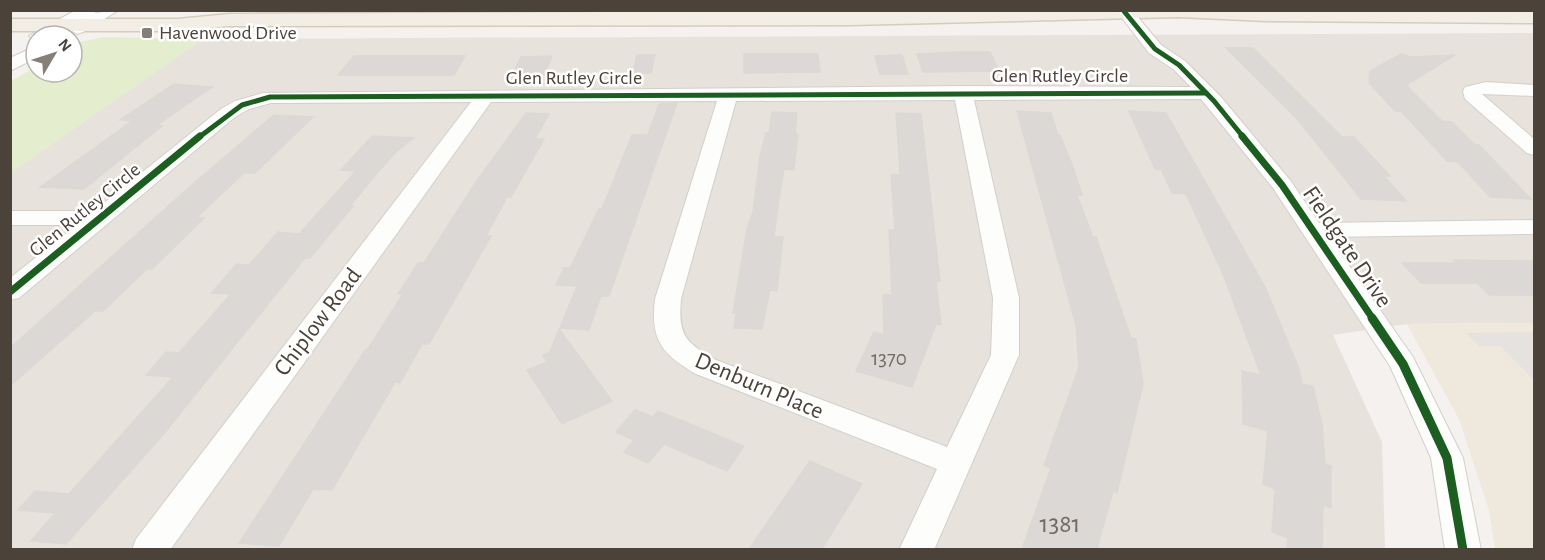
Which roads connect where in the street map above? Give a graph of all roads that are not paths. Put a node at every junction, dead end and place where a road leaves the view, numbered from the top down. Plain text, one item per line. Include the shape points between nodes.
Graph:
1 (1137, 14) edge
2 (10, 16) edge
3 (93, 16) edge
4 (1534, 17) edge
5 (76, 24) edge
6 (24, 42) edge
7 (10, 50) edge
8 (24, 58) edge
9 (10, 66) edge
10 (1534, 90) edge
11 (963, 92) junction
12 (1206, 93) junction
13 (728, 94) junction
14 (486, 95) junction
15 (1534, 149) edge
16 (10, 218) edge
17 (102, 218) junction
18 (1534, 227) edge
19 (1312, 230) junction
20 (10, 292) edge
21 (957, 464) junction
22 (149, 549) edge
23 (916, 549) edge
24 (1462, 549) edge

1 - 3 main road via 1038,21 1009,16 229,20 178,25
1 - 4 main road via 1245,20 1267,15
1 - 12 street, Fieldgate Drive via 1155,49 1179,65
2 - 3 main road
3 - 5 main road
6 - 7 street
8 - 9 street
10 - 15 street via 1472,91 1474,99
11 - 12 street, Glen Rutley Circle
11 - 13 street, Glen Rutley Circle
11 - 21 street, Glen Rutley Circle via 1006,309 1005,354
12 - 19 street, Fieldgate Drive via 1282,185
13 - 14 street, Glen Rutley Circle
13 - 21 street, Denburn Place via 668,299 665,324 676,347 706,367
14 - 17 street, Glen Rutley Circle via 279,96 256,100 228,113
14 - 22 street, Chiplow Road
16 - 17 street
17 - 20 street, Glen Rutley Circle
18 - 19 street
19 - 24 street, Fieldgate Drive via 1403,363 1447,458
21 - 23 street, Glen Rutley Circle

